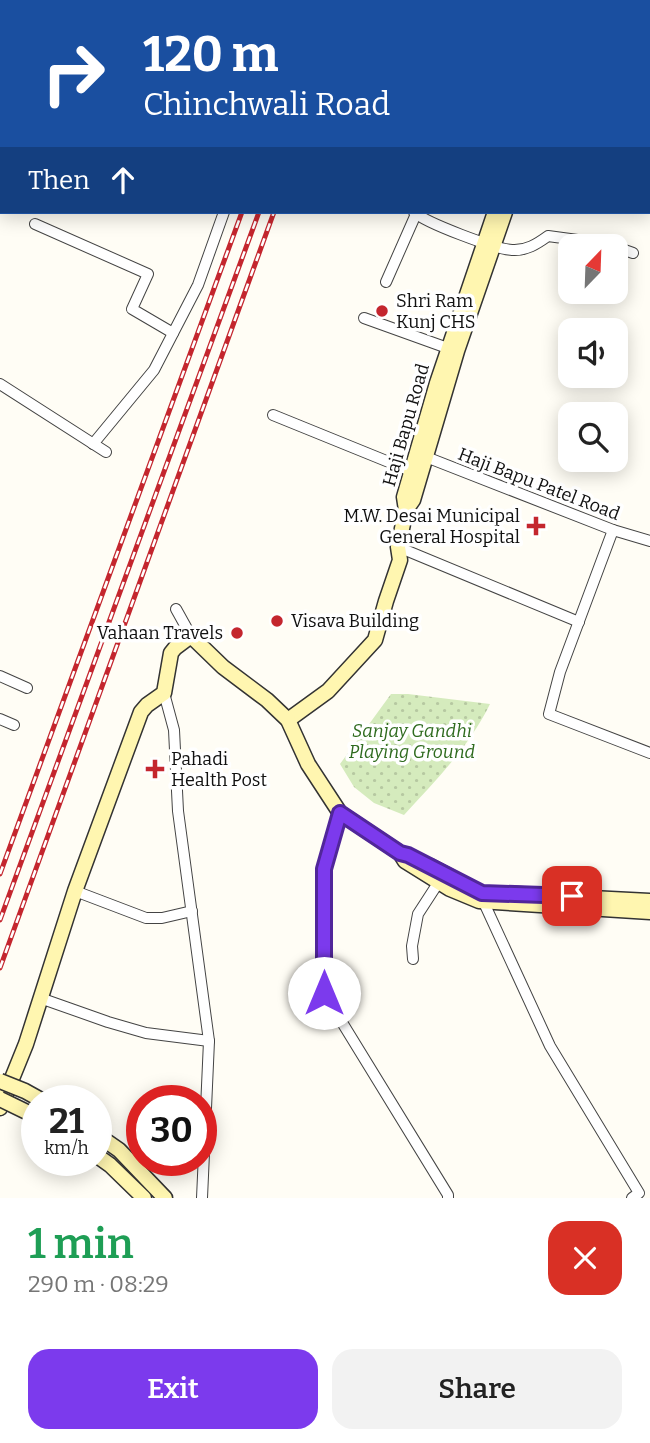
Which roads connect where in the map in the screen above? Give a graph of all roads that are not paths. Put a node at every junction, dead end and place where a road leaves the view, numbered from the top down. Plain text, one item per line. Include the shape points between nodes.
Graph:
1 (223, 214) edge
2 (415, 214) edge
3 (417, 214) edge
4 (495, 214) edge
5 (504, 214) edge
6 (35, 224) dead end
7 (558, 237) edge
8 (489, 244) junction
9 (628, 251) edge
10 (633, 253) dead end
11 (386, 282) dead end
12 (364, 318) dead end
13 (173, 333) junction
14 (453, 350) junction
15 (0, 384) edge
16 (273, 415) dead end
17 (93, 443) junction
18 (106, 452) dead end
19 (421, 455) junction
20 (411, 471) junction
21 (411, 490) junction
22 (613, 530) junction
23 (650, 541) edge
24 (398, 547) junction
25 (176, 610) dead end
26 (579, 622) junction
27 (191, 636) junction
28 (0, 676) edge
29 (27, 688) dead end
30 (164, 693) junction
31 (0, 719) edge
32 (288, 720) junction
33 (14, 725) dead end
34 (650, 753) edge
35 (340, 813) junction
36 (442, 878) junction
37 (75, 891) junction
38 (484, 897) junction
39 (646, 908) edge
40 (192, 911) junction
41 (413, 960) dead end
42 (40, 998) junction
43 (209, 1041) junction
44 (0, 1081) edge
45 (21, 1091) edge
46 (0, 1099) edge
47 (0, 1108) edge
48 (21, 1109) edge
49 (112, 1145) edge
50 (112, 1167) edge
51 (144, 1198) edge
52 (166, 1198) edge
53 (202, 1198) edge
54 (448, 1198) edge
55 (632, 1198) edge

1 - 13 street via 198,285
2 - 11 street
3 - 8 street
4 - 8 street, Haji Bapu Road
5 - 8 street, Haji Bapu Road
6 - 13 street via 148,274 132,309
7 - 8 street via 548,236 532,247 513,250
8 - 14 street, Haji Bapu Road
9 - 10 street
12 - 14 street
13 - 17 street via 154,370
14 - 19 street, Haji Bapu Road
15 - 17 street
16 - 20 street
17 - 18 street
19 - 20 street, Haji Bapu Road
19 - 21 street, Haji Bapu Road
19 - 22 street, Haji Bapu Patel Road
20 - 21 street, Haji Bapu Road
21 - 24 street, Haji Bapu Road via 413,500 406,510
22 - 23 street, Haji Bapu Patel Road
22 - 26 street
24 - 26 street
24 - 32 street, Haji Bapu Road via 400,560 375,640 328,691
25 - 27 street
26 - 34 street via 549,714
27 - 30 street via 171,653
27 - 32 street
28 - 29 street
30 - 37 street via 141,712
30 - 40 street via 174,730 178,811
31 - 33 street
32 - 35 street via 308,764
35 - 36 street via 405,861
35 - 54 street via 324,869 324,993
36 - 38 street via 450,889 479,901
36 - 41 street via 418,914
37 - 40 street via 146,918
37 - 42 street
38 - 39 street
38 - 55 street via 550,1046 639,1192
40 - 43 street
42 - 43 street via 146,1033
42 - 47 street
43 - 53 street
44 - 45 street, bridge
46 - 48 street, bridge
49 - 52 street
50 - 51 street

